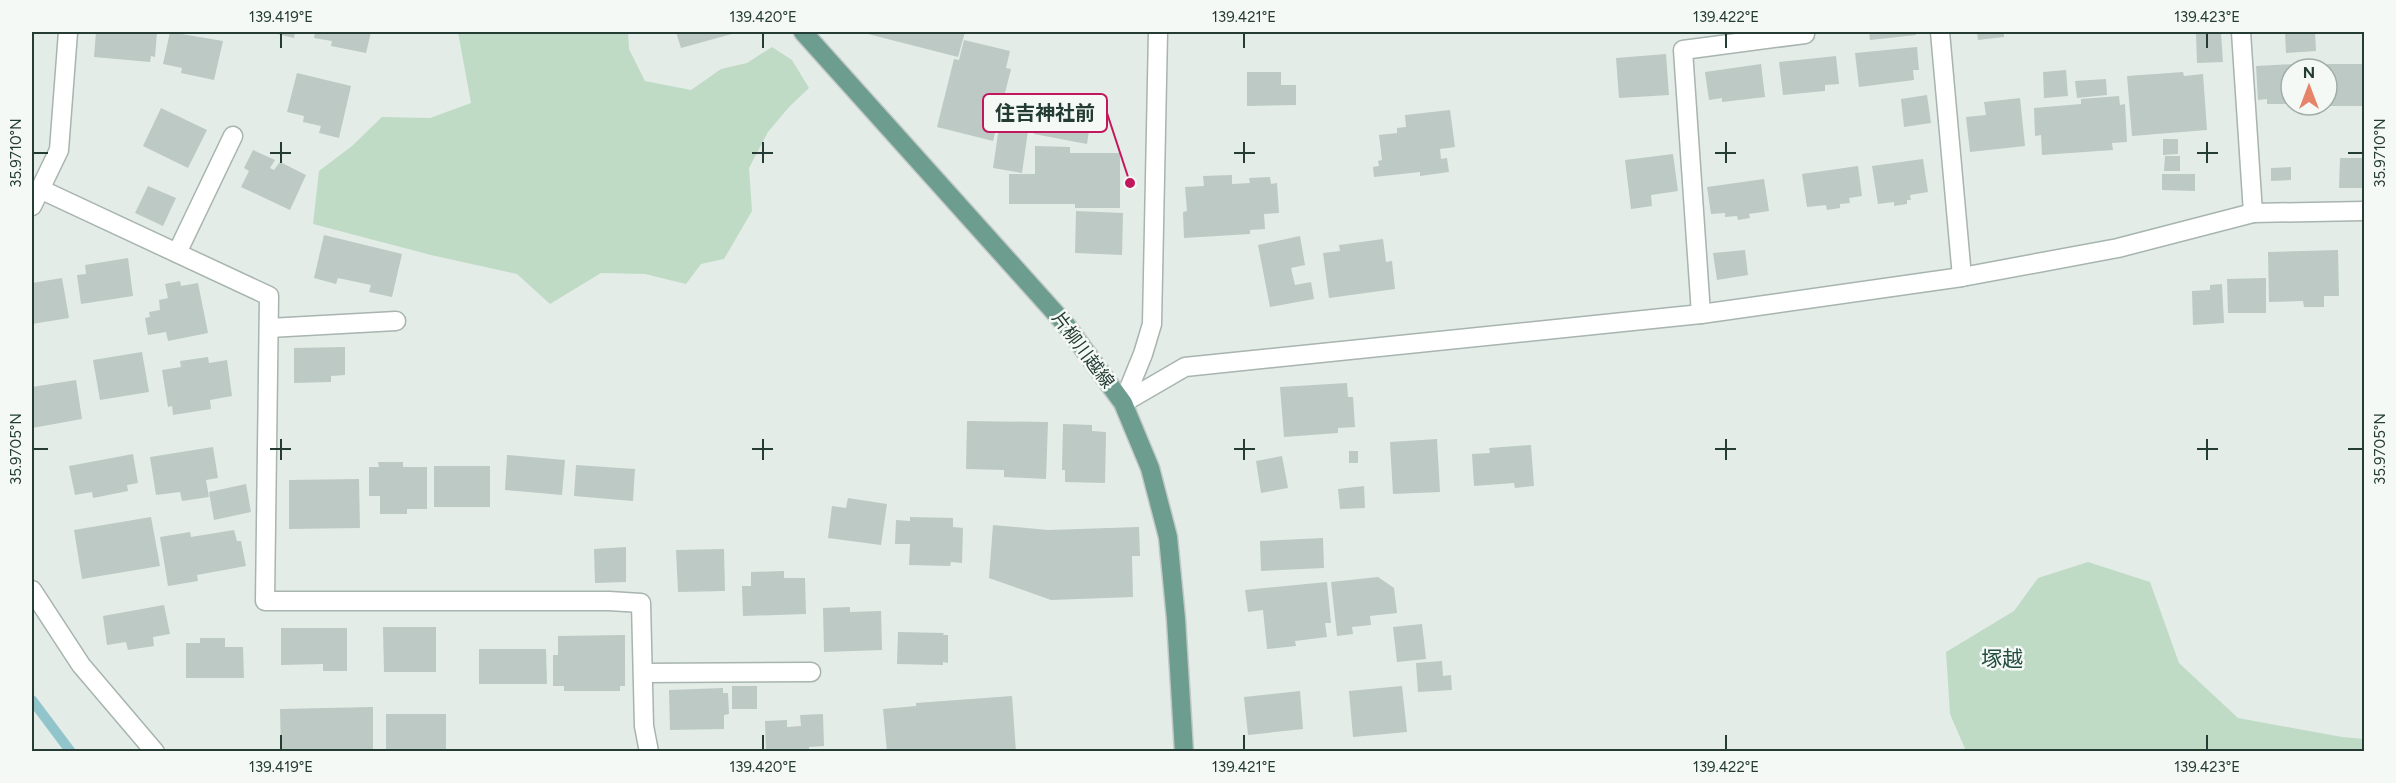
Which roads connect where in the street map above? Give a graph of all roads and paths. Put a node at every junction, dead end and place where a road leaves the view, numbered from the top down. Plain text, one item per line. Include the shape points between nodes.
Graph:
1 (68, 32) edge
2 (803, 32) edge
3 (1158, 32) edge
4 (1940, 32) edge
5 (2241, 32) edge
6 (1805, 34) dead end
7 (233, 136) dead end
8 (42, 189) junction
9 (32, 206) edge
10 (2364, 211) edge
11 (2253, 213) junction
12 (177, 253) junction
13 (1962, 277) junction
14 (1701, 314) junction
15 (396, 321) dead end
16 (269, 328) junction
17 (1123, 403) junction
18 (32, 590) edge
19 (811, 672) dead end
20 (644, 673) junction
21 (155, 752) edge
22 (649, 752) edge
23 (1184, 752) edge

1 - 8 street via 59,150
2 - 17 main road, 片柳川越線 via 1066,325
3 - 17 street via 1152,324
4 - 13 street
5 - 11 street
6 - 14 street via 1683,50
7 - 12 street
8 - 9 street
8 - 12 street
10 - 11 street
11 - 13 street via 2118,248
12 - 16 street via 269,296
13 - 14 street
14 - 17 street via 1185,367
15 - 16 street
16 - 20 street via 266,601 641,603
17 - 23 main road, 片柳川越線 via 1150,468 1168,537
18 - 21 street via 81,665
19 - 20 street
20 - 22 street via 644,726

